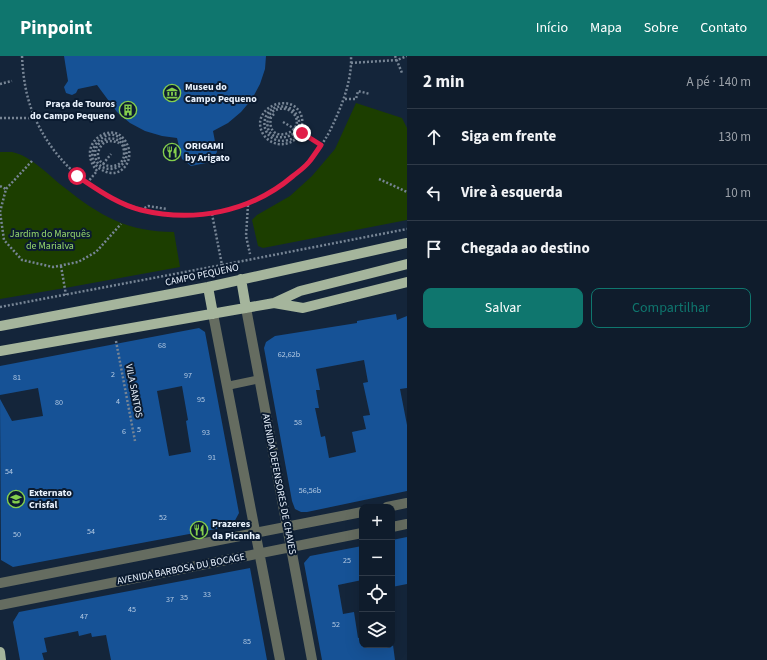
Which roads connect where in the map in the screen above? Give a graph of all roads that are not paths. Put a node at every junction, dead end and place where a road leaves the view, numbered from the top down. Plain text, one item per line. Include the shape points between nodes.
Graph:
1 (407, 242) edge
2 (407, 264) edge
3 (241, 279) junction
4 (407, 282) edge
5 (208, 287) junction
6 (274, 303) junction
7 (246, 308) junction
8 (213, 314) junction
9 (0, 326) edge
10 (0, 351) edge
11 (260, 379) junction
12 (227, 386) junction
13 (407, 503) edge
14 (395, 505) edge
15 (359, 513) edge
16 (407, 524) edge
17 (395, 526) edge
18 (287, 527) junction
19 (256, 533) junction
20 (359, 534) edge
21 (291, 547) junction
22 (259, 553) junction
23 (0, 583) edge
24 (0, 605) edge
25 (0, 652) edge
26 (1, 660) edge
27 (280, 660) edge
28 (312, 660) edge

1 - 3 main road, CAMPO PEQUENO
2 - 6 main road via 300,291
3 - 5 main road, CAMPO PEQUENO
3 - 7 main road
4 - 6 main road via 303,308
5 - 8 main road
5 - 9 main road, CAMPO PEQUENO
6 - 7 main road
7 - 8 main road
7 - 11 street, AVENIDA DEFENSORES DE CHAVES
8 - 10 main road
8 - 12 street
11 - 12 lane
11 - 18 street, AVENIDA DEFENSORES DE CHAVES
12 - 19 street
13 - 14 street
15 - 18 street, AVENIDA BARBOSA DU BOCAGE
16 - 17 street
18 - 19 street, AVENIDA BARBOSA DU BOCAGE
18 - 21 street, AVENIDA DEFENSORES DE CHAVES
19 - 22 street
19 - 23 street, AVENIDA BARBOSA DU BOCAGE
20 - 21 street, AVENIDA BARBOSA DU BOCAGE
21 - 22 street, AVENIDA BARBOSA DU BOCAGE
21 - 28 street, AVENIDA DEFENSORES DE CHAVES
22 - 24 street, AVENIDA BARBOSA DU BOCAGE
22 - 27 street
25 - 26 main road

